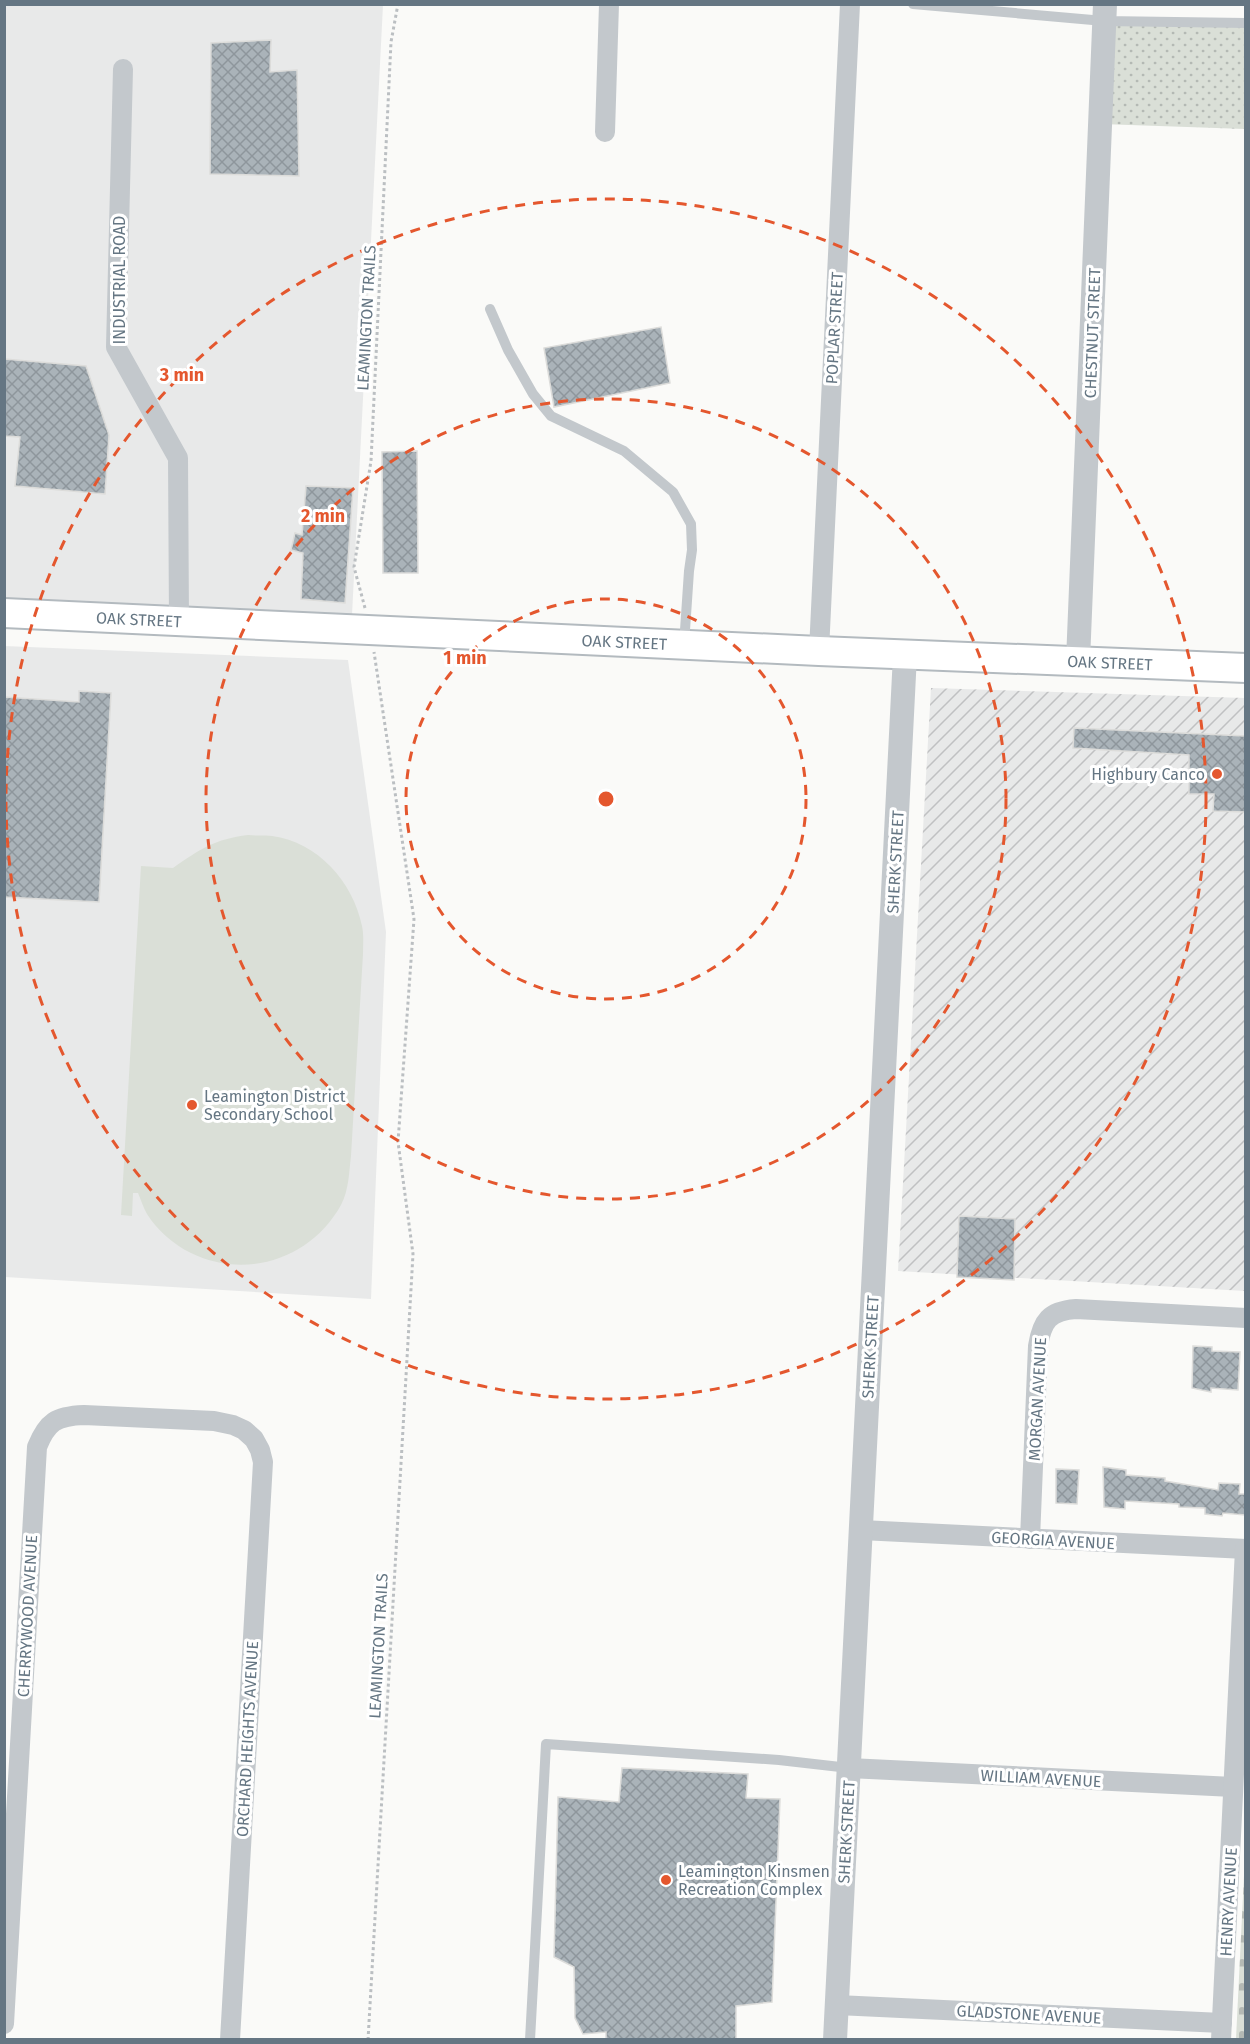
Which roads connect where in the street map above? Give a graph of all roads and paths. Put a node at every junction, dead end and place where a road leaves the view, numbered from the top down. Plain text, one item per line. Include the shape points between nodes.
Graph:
1 (398, 4) edge
2 (609, 4) edge
3 (850, 4) edge
4 (913, 4) edge
5 (1104, 13) edge
6 (1245, 23) edge
7 (123, 69) dead end
8 (605, 132) dead end
9 (489, 309) dead end
10 (4, 613) edge
11 (179, 621) junction
12 (371, 630) junction
13 (684, 645) junction
14 (819, 651) junction
15 (905, 655) junction
16 (1078, 662) junction
17 (1245, 668) edge
18 (1245, 1318) edge
19 (254, 1439) joint
20 (861, 1530) junction
21 (1030, 1539) junction
22 (1245, 1549) edge
23 (849, 1768) junction
24 (1233, 1787) junction
25 (837, 2005) junction
26 (4, 2024) edge
27 (1221, 2031) edge
28 (230, 2040) edge
29 (368, 2040) edge
30 (530, 2040) edge
31 (835, 2040) edge

1 - 12 path, LEAMINGTON TRAILS via 391,42 371,461 354,567
2 - 8 street
3 - 14 street, POPLAR STREET
4 - 5 lane
5 - 6 lane
5 - 16 street, CHESTNUT STREET
7 - 11 street, INDUSTRIAL ROAD via 116,347 178,458
9 - 13 lane via 507,350 551,416 624,451 673,492 691,525
10 - 11 main road, OAK STREET
11 - 12 main road, OAK STREET
12 - 13 main road, OAK STREET
12 - 29 path, LEAMINGTON TRAILS via 414,919 398,1143 413,1254
13 - 14 main road, OAK STREET
14 - 15 main road, OAK STREET
15 - 16 main road, OAK STREET
15 - 20 street, SHERK STREET
16 - 17 main road, OAK STREET
18 - 21 street, MORGAN AVENUE via 1076,1309 1061,1310 1047,1320 1038,1346
19 - 26 street, CHERRYWOOD AVENUE via 244,1430 214,1421 84,1414 67,1415 43,1431 37,1447
19 - 28 street, ORCHARD HEIGHTS AVENUE via 263,1462
20 - 21 street, GEORGIA AVENUE
20 - 23 street, SHERK STREET
21 - 22 street, GEORGIA AVENUE
22 - 24 street, HENRY AVENUE
23 - 24 street, WILLIAM AVENUE
23 - 25 street, SHERK STREET
23 - 30 lane via 546,1744
24 - 27 street, HENRY AVENUE
25 - 27 street, GLADSTONE AVENUE
25 - 31 street, SHERK STREET

